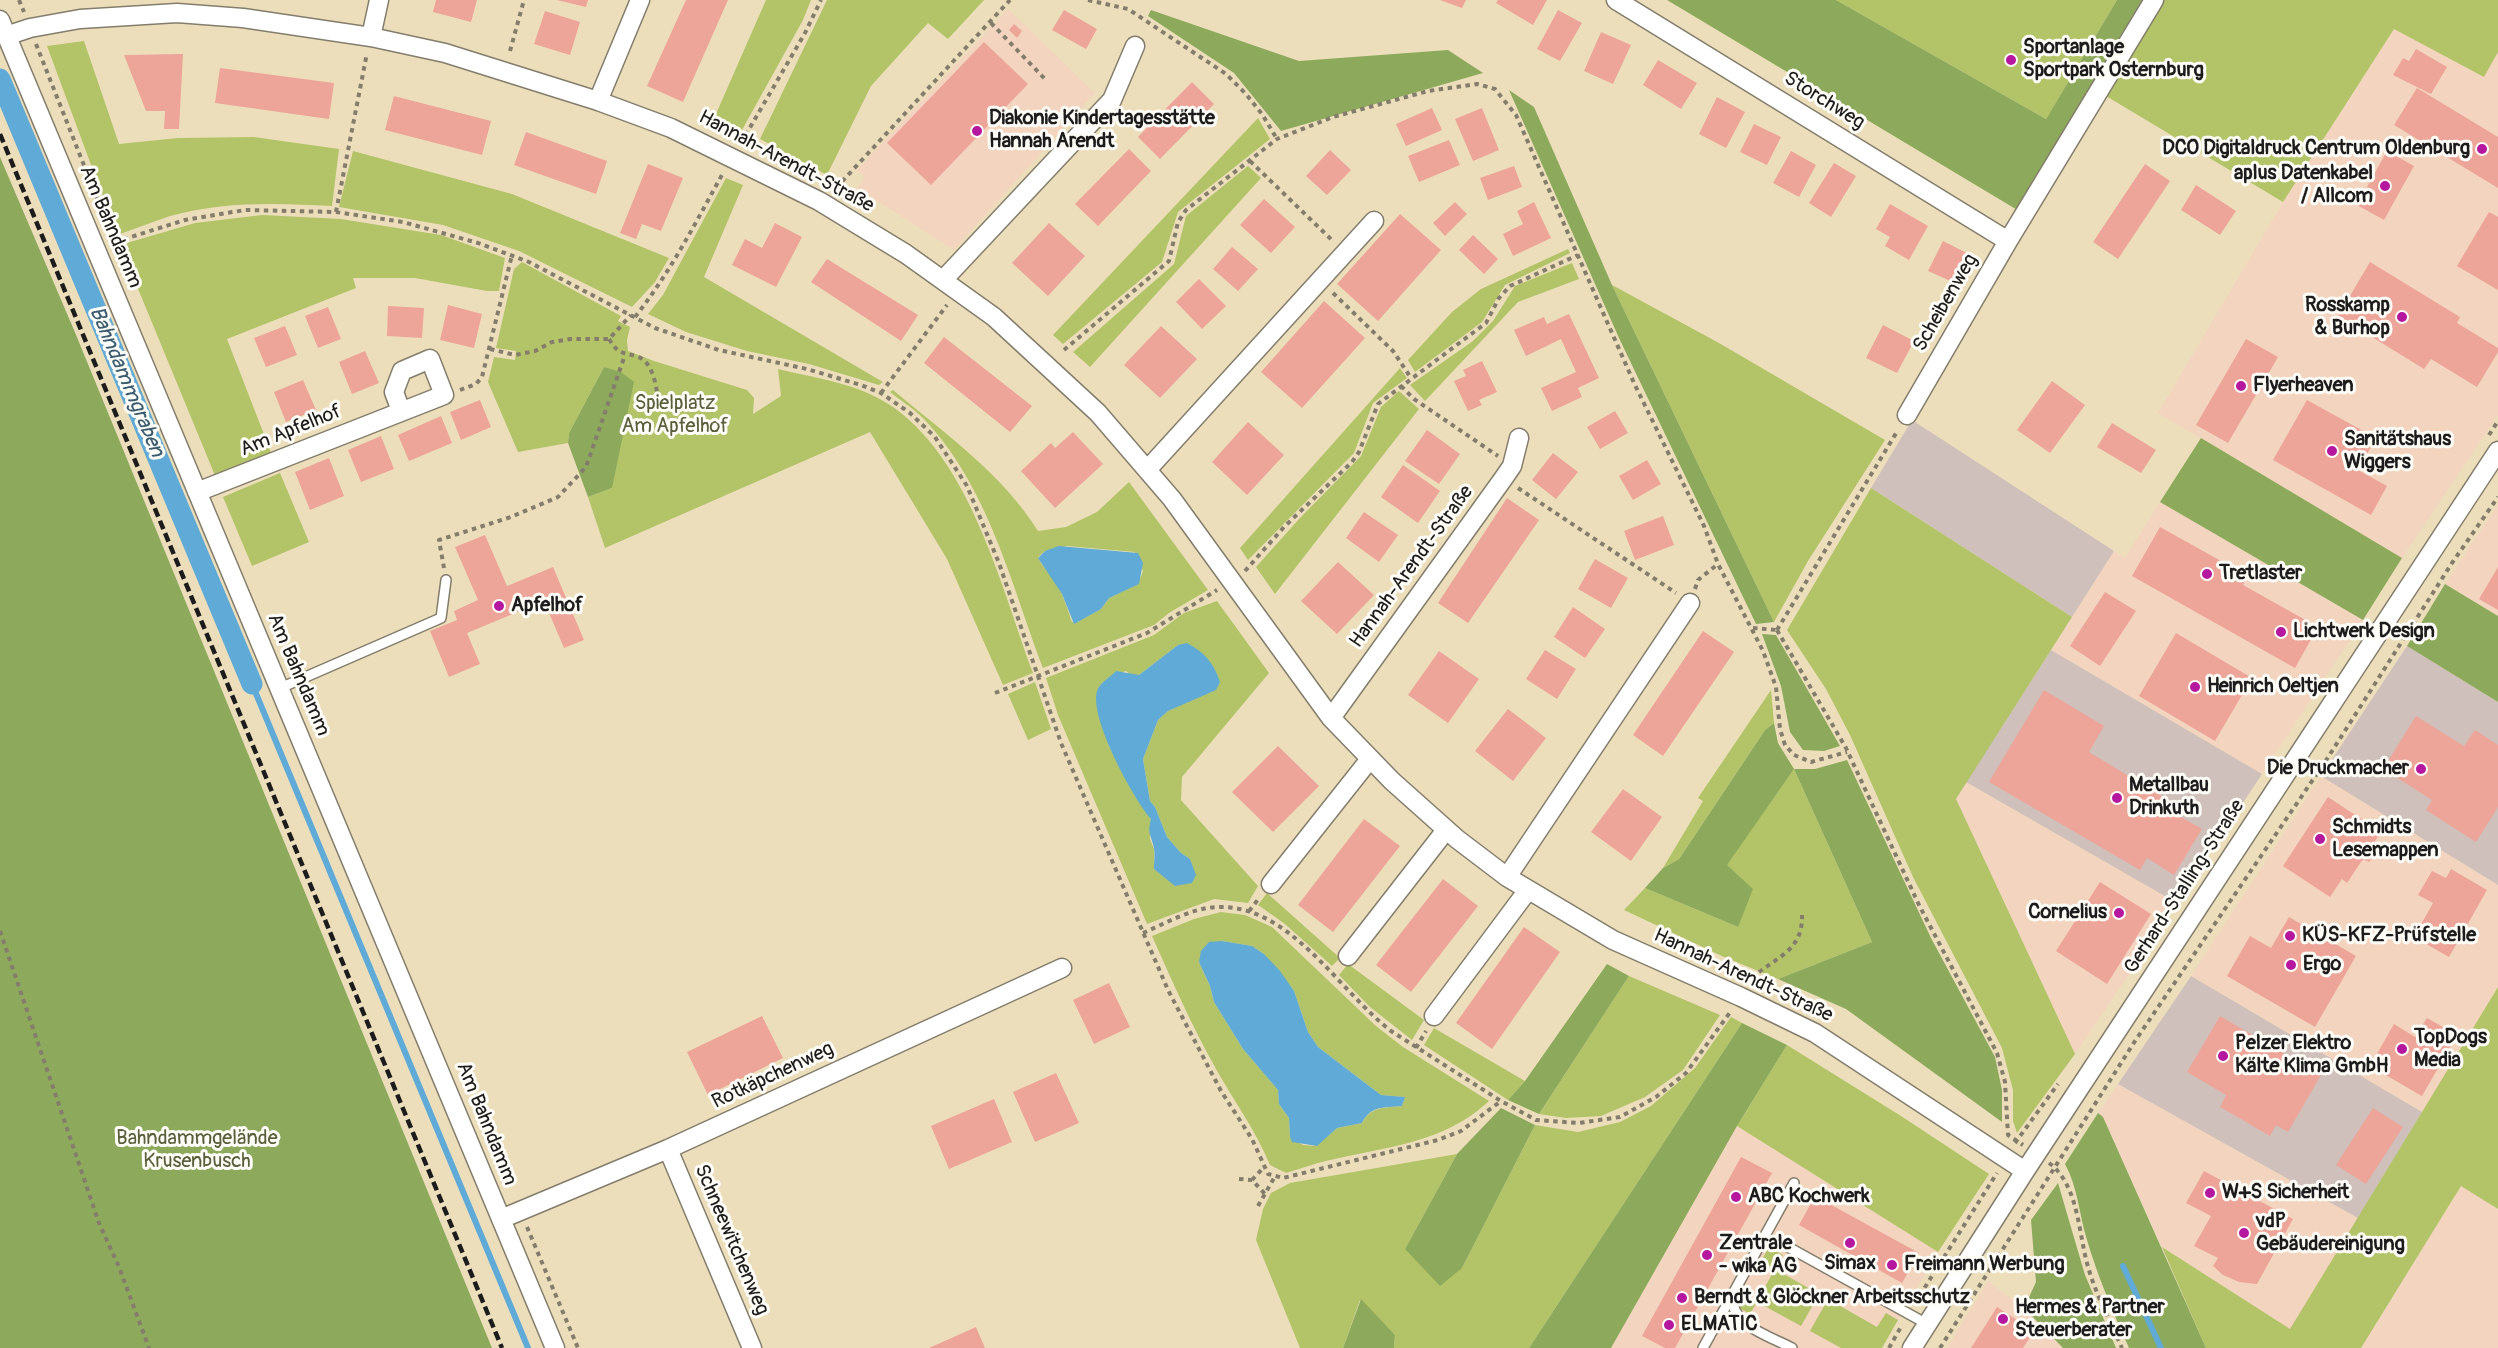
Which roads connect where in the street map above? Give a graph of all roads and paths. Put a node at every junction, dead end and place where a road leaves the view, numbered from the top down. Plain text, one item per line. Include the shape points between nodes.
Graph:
1 (379, 0) edge
2 (524, 0) edge
3 (640, 0) edge
4 (1010, 0) edge
5 (1088, 0) edge
6 (1616, 0) edge
7 (2154, 0) edge
8 (145, 7) edge
9 (991, 23) junction
10 (3, 28) edge
11 (371, 37) junction
12 (1135, 46) dead end
13 (510, 51) dead end
14 (1046, 80) dead end
15 (598, 101) junction
16 (1277, 139) junction
17 (1250, 161) junction
18 (836, 188) dead end
19 (336, 212) junction
20 (1374, 220) dead end
21 (2008, 241) junction
22 (114, 242) dead end
23 (1344, 252) junction
24 (512, 255) junction
25 (1578, 255) junction
26 (1319, 279) junction
27 (950, 285) junction
28 (631, 315) junction
29 (609, 339) junction
30 (490, 349) junction
31 (1064, 350) dead end
32 (625, 355) junction
33 (1412, 378) junction
34 (1401, 386) junction
35 (456, 391) dead end
36 (657, 392) dead end
37 (881, 393) junction
38 (401, 411) dead end
39 (1907, 415) joint
40 (1519, 438) dead end
41 (2498, 451) edge
42 (1147, 470) junction
43 (1508, 472) junction
44 (197, 492) junction
45 (2498, 497) edge
46 (1718, 564) junction
47 (446, 579) joint
48 (1233, 582) junction
49 (1690, 603) junction
50 (1753, 628) junction
51 (1777, 630) junction
52 (1037, 676) junction
53 (279, 689) junction
54 (995, 693) dead end
55 (1331, 718) junction
56 (1847, 752) junction
57 (1370, 759) junction
58 (1446, 830) junction
59 (1508, 877) junction
60 (1271, 884) dead end
61 (1528, 890) junction
62 (1802, 915) dead end
63 (0, 931) edge
64 (1143, 933) junction
65 (1348, 956) dead end
66 (1062, 969) dead end
67 (1752, 978) dead end
68 (1741, 997) junction
69 (1434, 1016) dead end
70 (1502, 1101) junction
71 (668, 1149) junction
72 (2036, 1154) junction
73 (1263, 1168) junction
74 (2055, 1168) junction
75 (2025, 1171) junction
76 (1274, 1178) junction
77 (1239, 1179) dead end
78 (1252, 1180) junction
79 (1794, 1183) dead end
80 (1265, 1194) junction
81 (1258, 1206) dead end
82 (501, 1219) junction
83 (1758, 1248) junction
84 (1732, 1296) junction
85 (1926, 1324) junction
86 (1915, 1347) edge
87 (149, 1348) edge
88 (555, 1348) edge
89 (752, 1348) edge
90 (1703, 1348) edge
91 (1792, 1348) edge
92 (1940, 1348) edge
93 (2122, 1348) edge

1 - 11 street
2 - 13 path
3 - 15 street
4 - 9 path
5 - 16 path via 1128,9 1226,74 1246,93
6 - 21 street, Storchweg
7 - 21 street, Scheibenweg
8 - 10 street, Hannah-Arendt-Straße
8 - 11 street, Hannah-Arendt-Straße
9 - 14 path
9 - 18 path
10 - 44 street, Am Bahndamm
11 - 15 street, Hannah-Arendt-Straße via 446,53
11 - 19 path
12 - 27 street via 1112,100
15 - 27 street, Hannah-Arendt-Straße via 671,128 819,201
16 - 17 path
16 - 25 path via 1392,100 1465,85 1487,86 1503,97 1516,115
17 - 23 path
17 - 31 path via 1181,215 1169,261 1162,269
19 - 22 path via 228,212 185,220
19 - 24 path via 437,230
20 - 23 street
21 - 39 street, Scheibenweg
23 - 26 street
24 - 28 path
24 - 30 path
25 - 33 path via 1510,286 1486,323
25 - 46 path
26 - 33 path via 1393,351
26 - 42 street
27 - 37 path
27 - 42 street, Hannah-Arendt-Straße via 994,317 1072,388
28 - 29 path
28 - 37 path via 719,350 816,372
29 - 30 path via 552,342 515,355
29 - 32 path
30 - 35 path via 480,382
32 - 36 path via 638,356 647,364
32 - 47 path via 586,467 558,497 439,540
33 - 34 path
34 - 43 path
34 - 48 path via 1378,404 1352,462
37 - 52 path via 910,413 934,437 967,486 999,563
38 - 44 street, Am Apfelhof
39 - 51 path
40 - 43 street, Hannah-Arendt-Straße
41 - 72 street, Gerhard-Stalling-Straße
42 - 48 street, Hannah-Arendt-Straße
43 - 49 path
43 - 55 street, Hannah-Arendt-Straße
44 - 53 street, Am Bahndamm
45 - 74 path via 2325,762 2135,1041
46 - 49 path via 1698,580
46 - 50 path
47 - 53 lane via 441,618
48 - 52 path via 1147,633
48 - 55 street, Hannah-Arendt-Straße
49 - 59 street
50 - 51 path
50 - 56 path via 1776,687 1785,745 1794,755 1811,762
51 - 56 path
52 - 54 path
52 - 64 path via 1061,743
53 - 82 street, Am Bahndamm
55 - 57 street, Hannah-Arendt-Straße
56 - 72 path via 1919,905 1997,1053 2005,1083 2008,1135
57 - 58 street, Hannah-Arendt-Straße
57 - 60 street
58 - 59 street, Hannah-Arendt-Straße
58 - 65 street
59 - 61 street, Hannah-Arendt-Straße
61 - 68 street, Hannah-Arendt-Straße via 1613,940
61 - 69 street
62 - 67 path via 1802,930 1788,953
63 - 87 path via 99,1223
64 - 70 path via 1215,907 1256,912 1304,947 1383,1025
64 - 73 path via 1186,1027 1260,1153
66 - 71 street, Rotkäpchenweg
68 - 70 path via 1686,1073 1656,1097 1620,1117 1579,1124 1536,1120
68 - 75 street, Hannah-Arendt-Straße via 1842,1050
70 - 76 path via 1461,1131 1438,1140
71 - 82 street, Rotkäpchenweg
71 - 89 street, Schneewitchenweg
72 - 75 street, Gerhard-Stalling-Straße
73 - 76 path
73 - 78 path
74 - 92 path
74 - 93 path via 2069,1188 2089,1272
75 - 85 street, Gerhard-Stalling-Straße
76 - 80 path
77 - 78 path
78 - 80 path
79 - 83 lane
80 - 81 path
82 - 88 street, Am Bahndamm
83 - 84 lane
83 - 85 lane via 1767,1242 1779,1242
84 - 90 lane
84 - 91 lane via 1734,1310 1742,1322
85 - 86 street, Gerhard-Stalling-Straße

